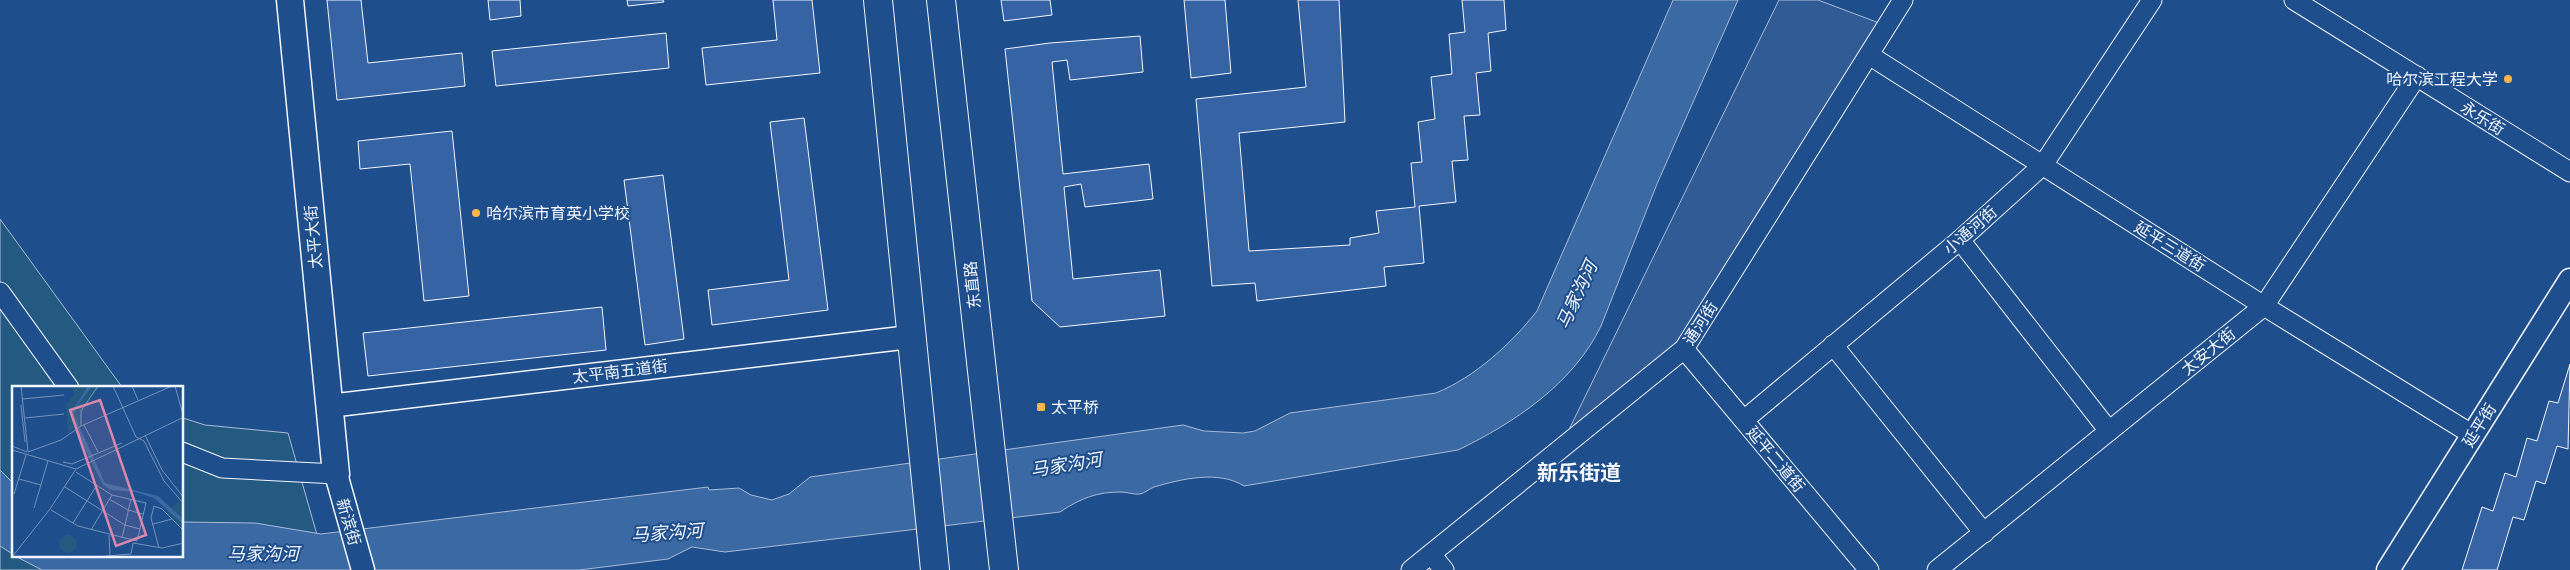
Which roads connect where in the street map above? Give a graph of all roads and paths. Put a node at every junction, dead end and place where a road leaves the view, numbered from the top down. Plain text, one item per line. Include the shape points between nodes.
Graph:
1 (290, 0) edge
2 (878, 0) edge
3 (941, 0) edge
4 (1903, 0) edge
5 (2152, 0) edge
6 (2294, 0) edge
7 (1868, 54) junction
8 (2417, 76) junction
9 (2042, 165) junction
10 (2570, 172) edge
11 (1960, 240) junction
12 (2570, 280) edge
13 (0, 292) edge
14 (2264, 306) junction
15 (910, 337) junction
16 (1833, 344) junction
17 (1684, 349) junction
18 (68, 386) edge
19 (329, 406) junction
20 (1744, 420) junction
21 (2109, 431) junction
22 (2473, 435) junction
23 (184, 453) edge
24 (336, 474) junction
25 (1984, 533) junction
26 (1432, 554) junction
27 (1003, 561) edge
28 (935, 564) edge
29 (363, 570) edge
30 (1411, 570) edge
31 (1444, 570) edge
32 (1869, 570) edge
33 (1937, 570) edge
34 (2388, 570) edge

1 - 19 main road, 太平大街
2 - 15 highway
3 - 27 highway, 东直路
4 - 7 street, 通河街
5 - 9 street, 小通河街
6 - 8 street, 永乐街
7 - 9 street, 延平三道街
7 - 17 street, 通河街
8 - 10 street, 永乐街
8 - 14 street, 太安大街
9 - 11 street, 小通河街
9 - 14 street, 延平三道街
11 - 16 street, 小通河街
11 - 21 street
12 - 22 street, 延平街
13 - 18 street
14 - 21 street, 太安大街
14 - 22 street, 延平三道街
15 - 19 street, 太平南五道街
15 - 28 highway
16 - 20 street, 小通河街
16 - 25 street
17 - 20 street, 延平二道街
17 - 26 street, 通河街
19 - 24 main road, 太平大街
20 - 32 street, 延平二道街
21 - 25 street, 太安大街
22 - 34 street, 延平街
23 - 24 street via 222,468
24 - 29 street, 新滨街
25 - 33 street, 太安大街
26 - 30 street, 通河街
26 - 31 street

